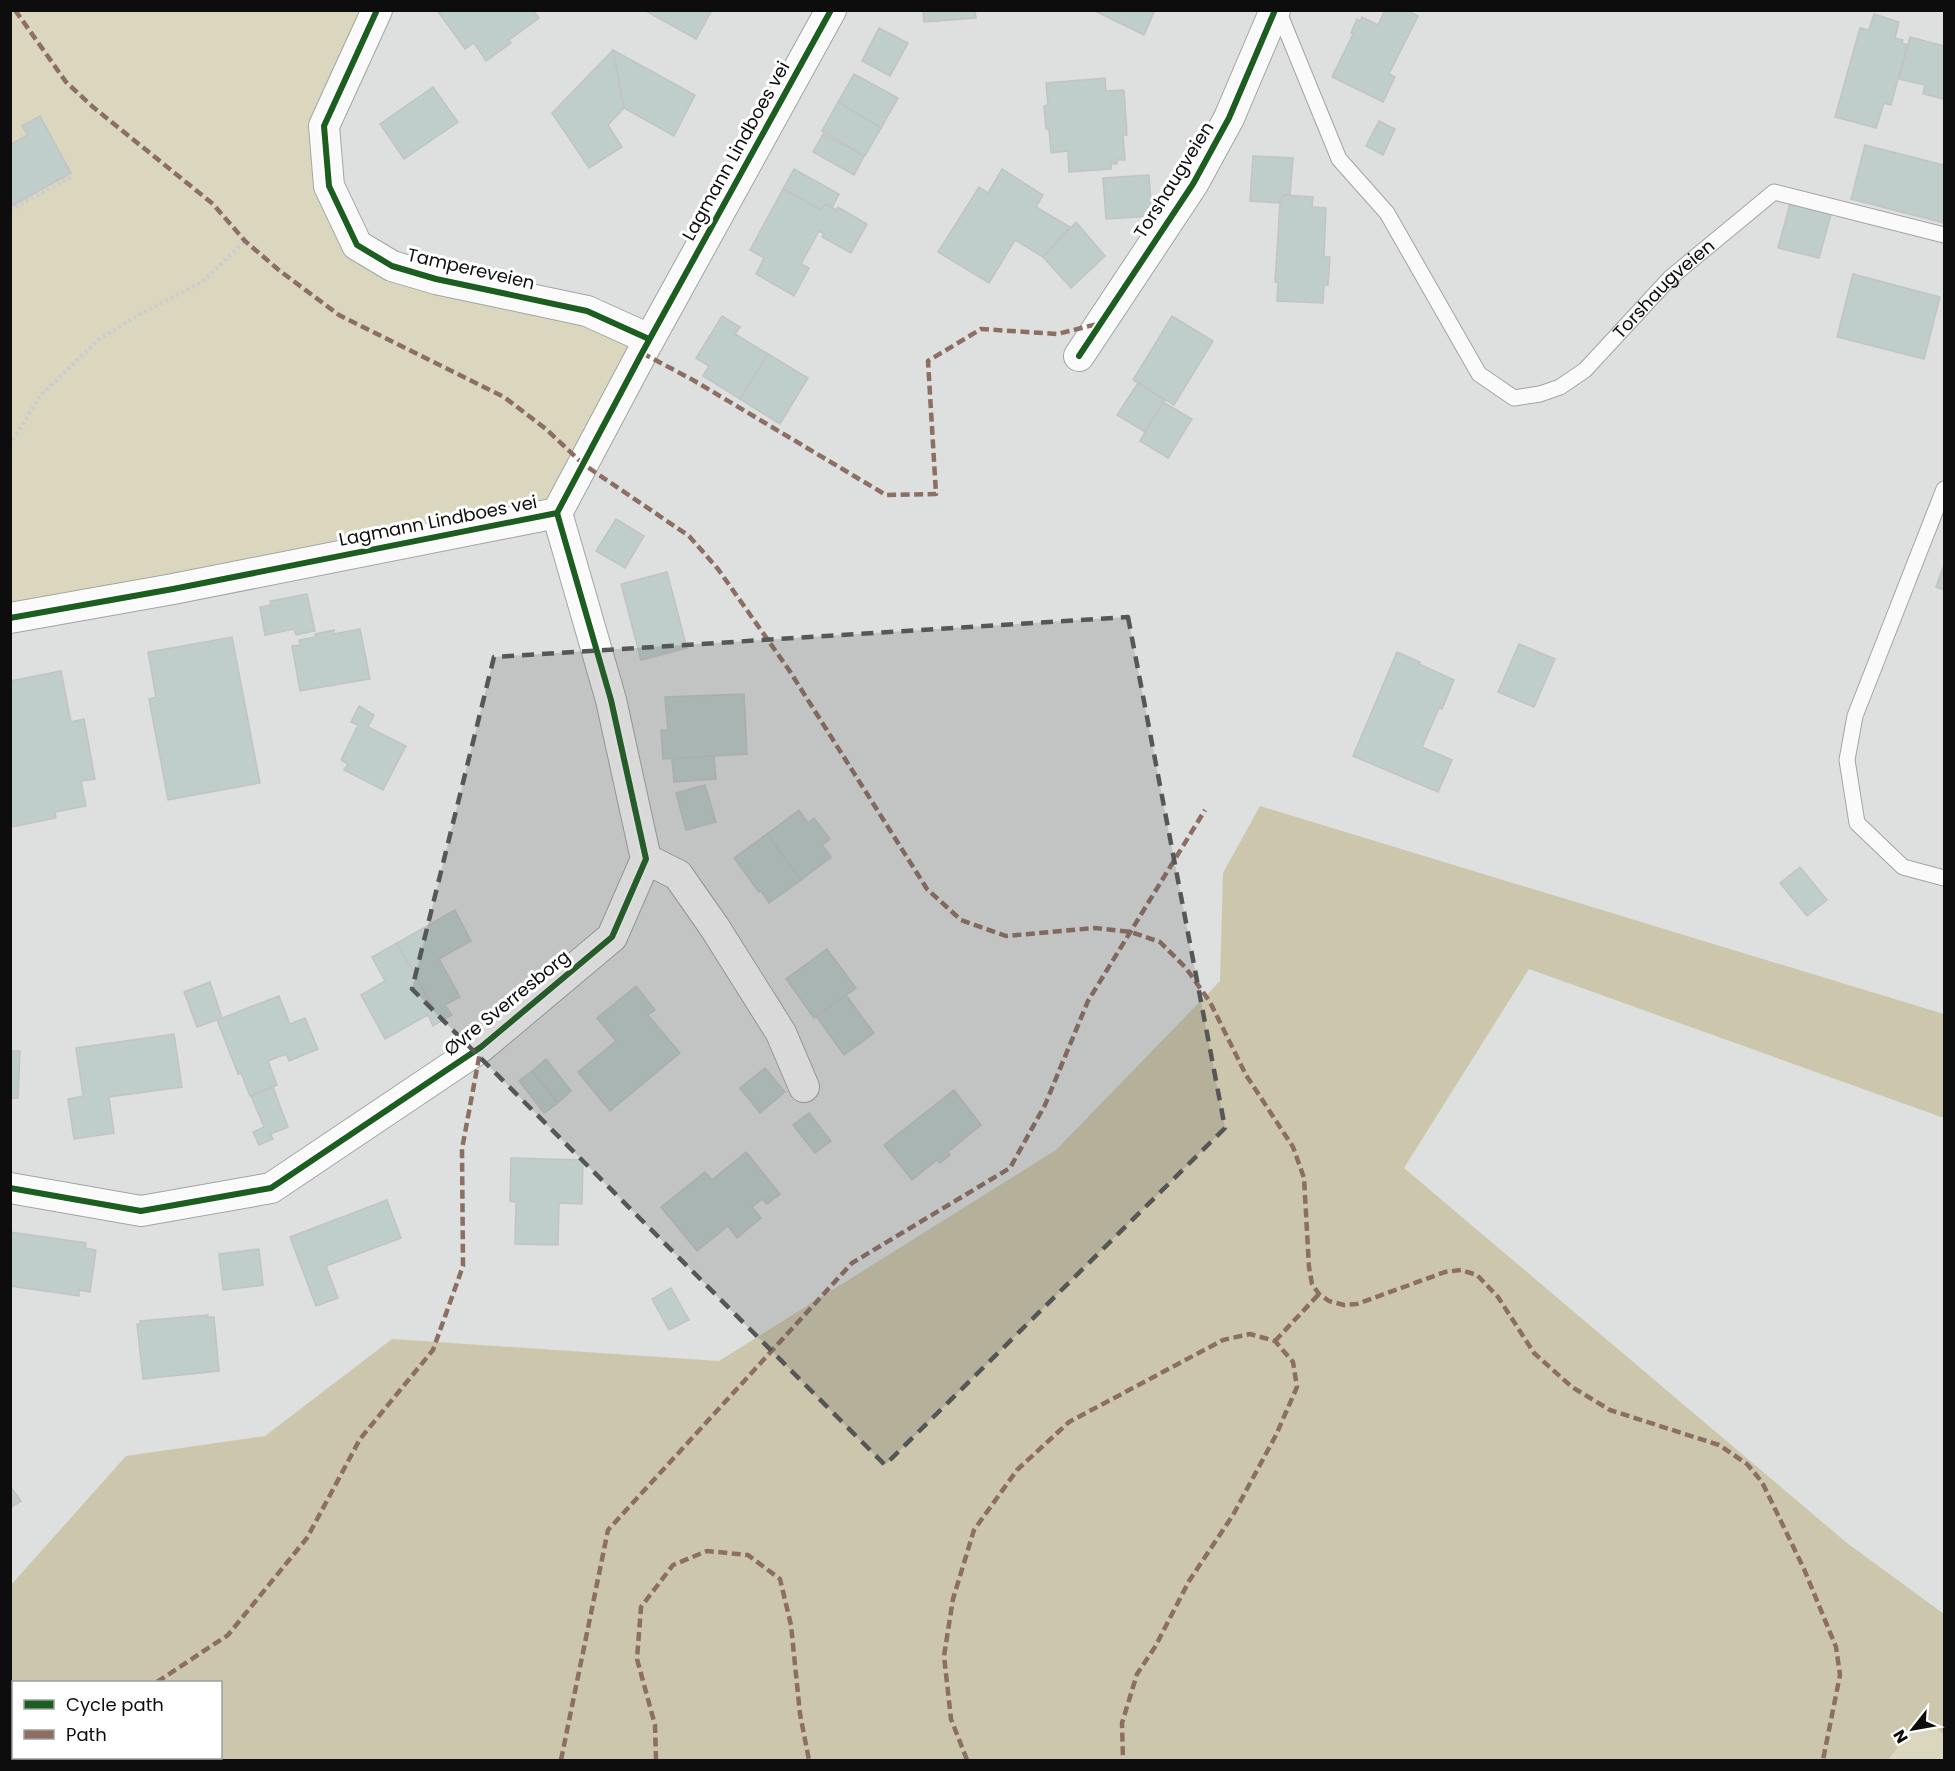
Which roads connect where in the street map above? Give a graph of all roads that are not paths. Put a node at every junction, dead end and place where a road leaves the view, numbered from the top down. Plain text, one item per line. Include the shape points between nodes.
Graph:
1 (377, 10) edge
2 (831, 10) edge
3 (1276, 10) edge
4 (1944, 235) edge
5 (649, 339) junction
6 (1079, 356) dead end
7 (1944, 489) edge
8 (557, 513) junction
9 (10, 618) edge
10 (646, 859) junction
11 (1944, 878) edge
12 (804, 1087) dead end
13 (10, 1188) edge

1 - 5 street, Tampereveien via 324,126 329,186 357,245 392,266 587,311
2 - 5 street, Lagmann Lindboes vei
3 - 4 lane, Torshaugveien via 1338,159 1387,213 1479,374 1514,398 1560,387 1585,370 1670,278 1774,192
3 - 6 street, Torshaugveien via 1229,118 1193,184
5 - 8 street, Lagmann Lindboes vei
7 - 11 lane via 1855,716 1848,760 1857,823 1903,867
8 - 9 street, Lagmann Lindboes vei
8 - 10 street via 611,700
10 - 12 street via 678,874 781,1033
10 - 13 street, Øvre Sverresborg via 612,937 481,1047 271,1188 141,1211

